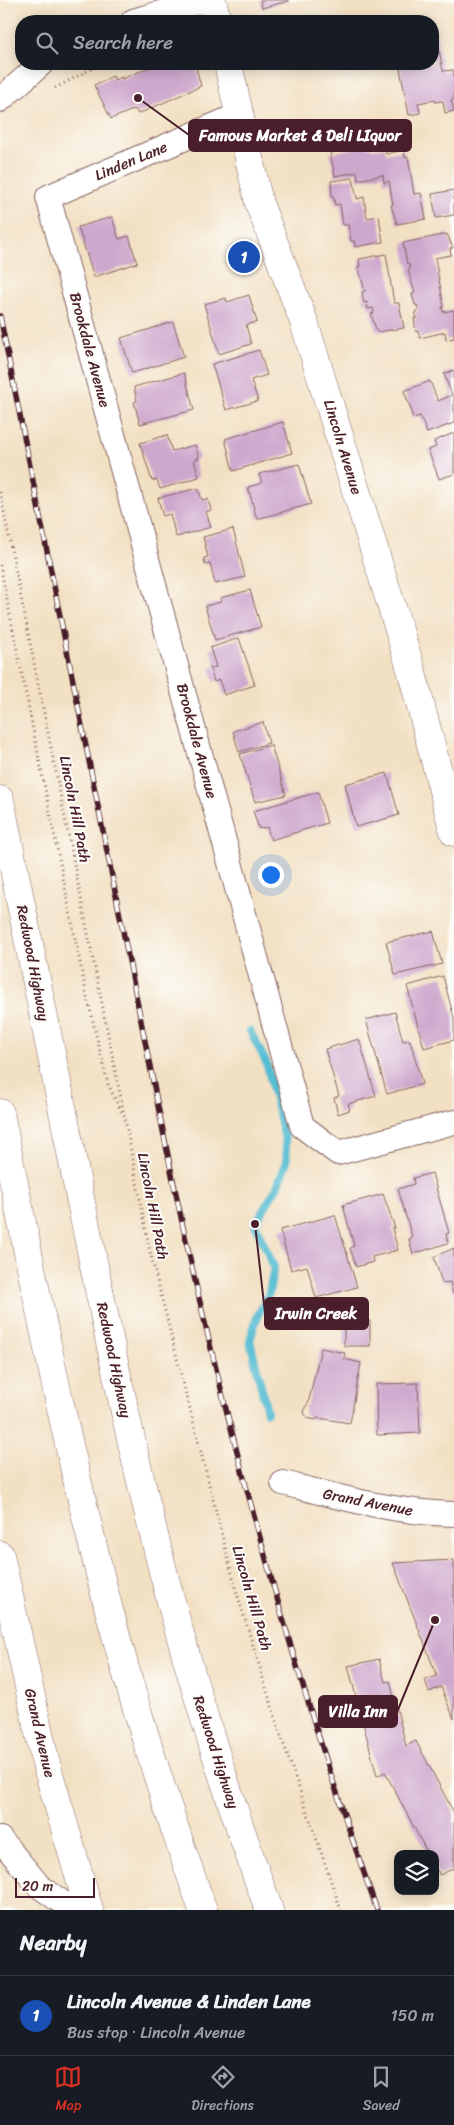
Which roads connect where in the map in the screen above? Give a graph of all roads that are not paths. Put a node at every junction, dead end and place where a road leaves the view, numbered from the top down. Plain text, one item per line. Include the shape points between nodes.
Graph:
1 (204, 0) edge
2 (212, 0) edge
3 (153, 15) edge
4 (216, 15) edge
5 (34, 70) edge
6 (230, 70) edge
7 (0, 100) edge
8 (241, 114) junction
9 (48, 197) joint
10 (0, 800) edge
11 (454, 832) edge
12 (0, 1113) edge
13 (454, 1122) edge
14 (283, 1483) dead end
15 (454, 1514) edge
16 (0, 1554) edge
17 (0, 1839) edge
18 (73, 1910) edge
19 (89, 1910) edge
20 (203, 1910) edge
21 (269, 1910) edge

1 - 3 street
2 - 4 main road
5 - 7 street
6 - 8 main road, Lincoln Avenue
8 - 9 street, Linden Lane
8 - 11 main road, Lincoln Avenue via 259,203 304,322 400,632
9 - 13 street, Brookdale Avenue via 302,1126 338,1153
10 - 21 main road, Redwood Highway via 110,1343 153,1533 216,1756
12 - 20 main road via 46,1343 94,1552 134,1694
14 - 15 street, Grand Avenue via 386,1506
16 - 19 main road, Grand Avenue via 45,1760
17 - 18 street via 39,1886

